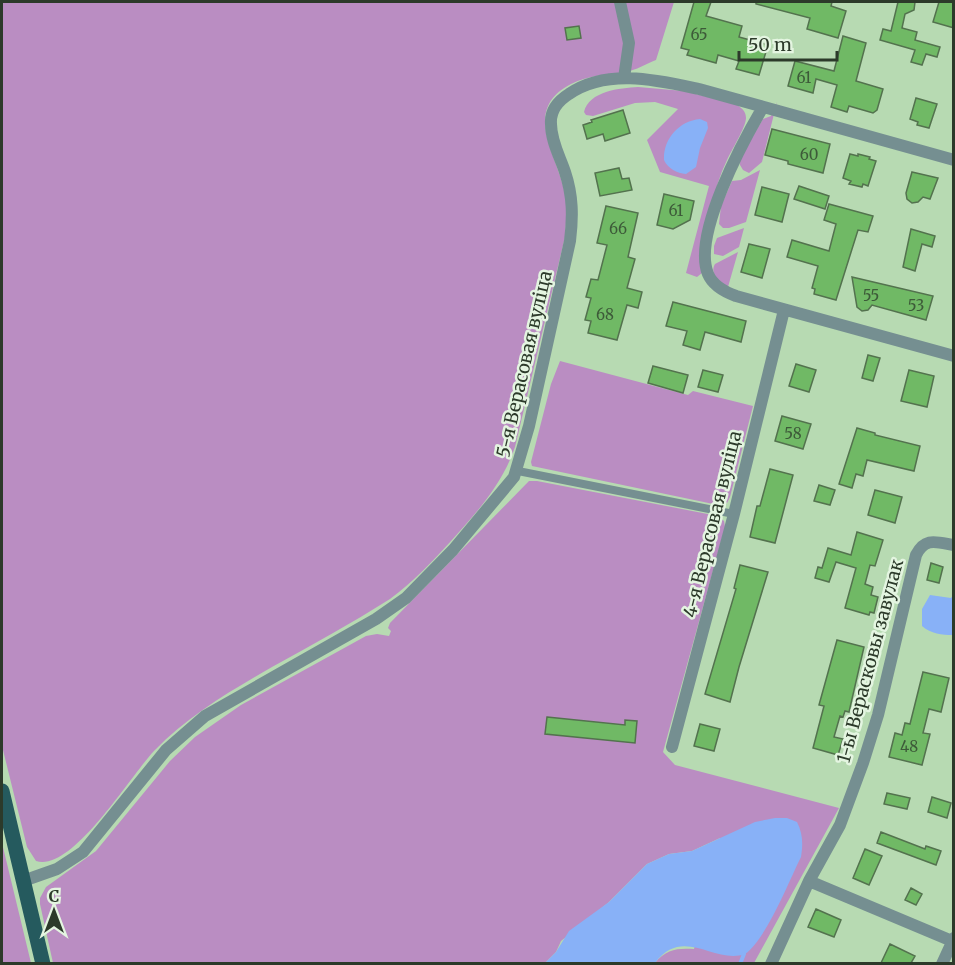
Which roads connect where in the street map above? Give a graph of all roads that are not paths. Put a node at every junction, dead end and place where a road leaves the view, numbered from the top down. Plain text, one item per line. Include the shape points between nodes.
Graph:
1 (620, 2) edge
2 (624, 78) junction
3 (763, 107) junction
4 (954, 160) edge
5 (784, 310) junction
6 (954, 356) edge
7 (518, 471) junction
8 (734, 514) junction
9 (954, 545) edge
10 (672, 747) dead end
11 (2, 791) edge
12 (23, 881) junction
13 (809, 882) junction
14 (953, 939) edge
15 (43, 963) edge
16 (771, 963) edge
17 (942, 963) edge

1 - 2 street via 629,43
2 - 3 street, 5-я Верасовая вуліца via 691,87
2 - 7 street, 5-я Верасовая вуліца via 576,88 553,110 552,137 573,213
3 - 4 street, 5-я Верасовая вуліца
3 - 5 street via 722,188 706,251 706,266 712,280 723,290
5 - 6 street
5 - 8 street, 4-я Верасовая вуліца
7 - 8 lane
7 - 12 street, 5-я Верасовая вуліца via 466,536 399,604 205,716 166,750 83,852 57,869
8 - 10 street, 4-я Верасовая вуліца
9 - 13 street, 1-ы Верасковы завулак via 928,542 920,546 916,555 863,763 840,825
11 - 12 main road
12 - 15 main road
13 - 14 street
13 - 16 street, 1-ы Верасковы завулак
14 - 17 street

